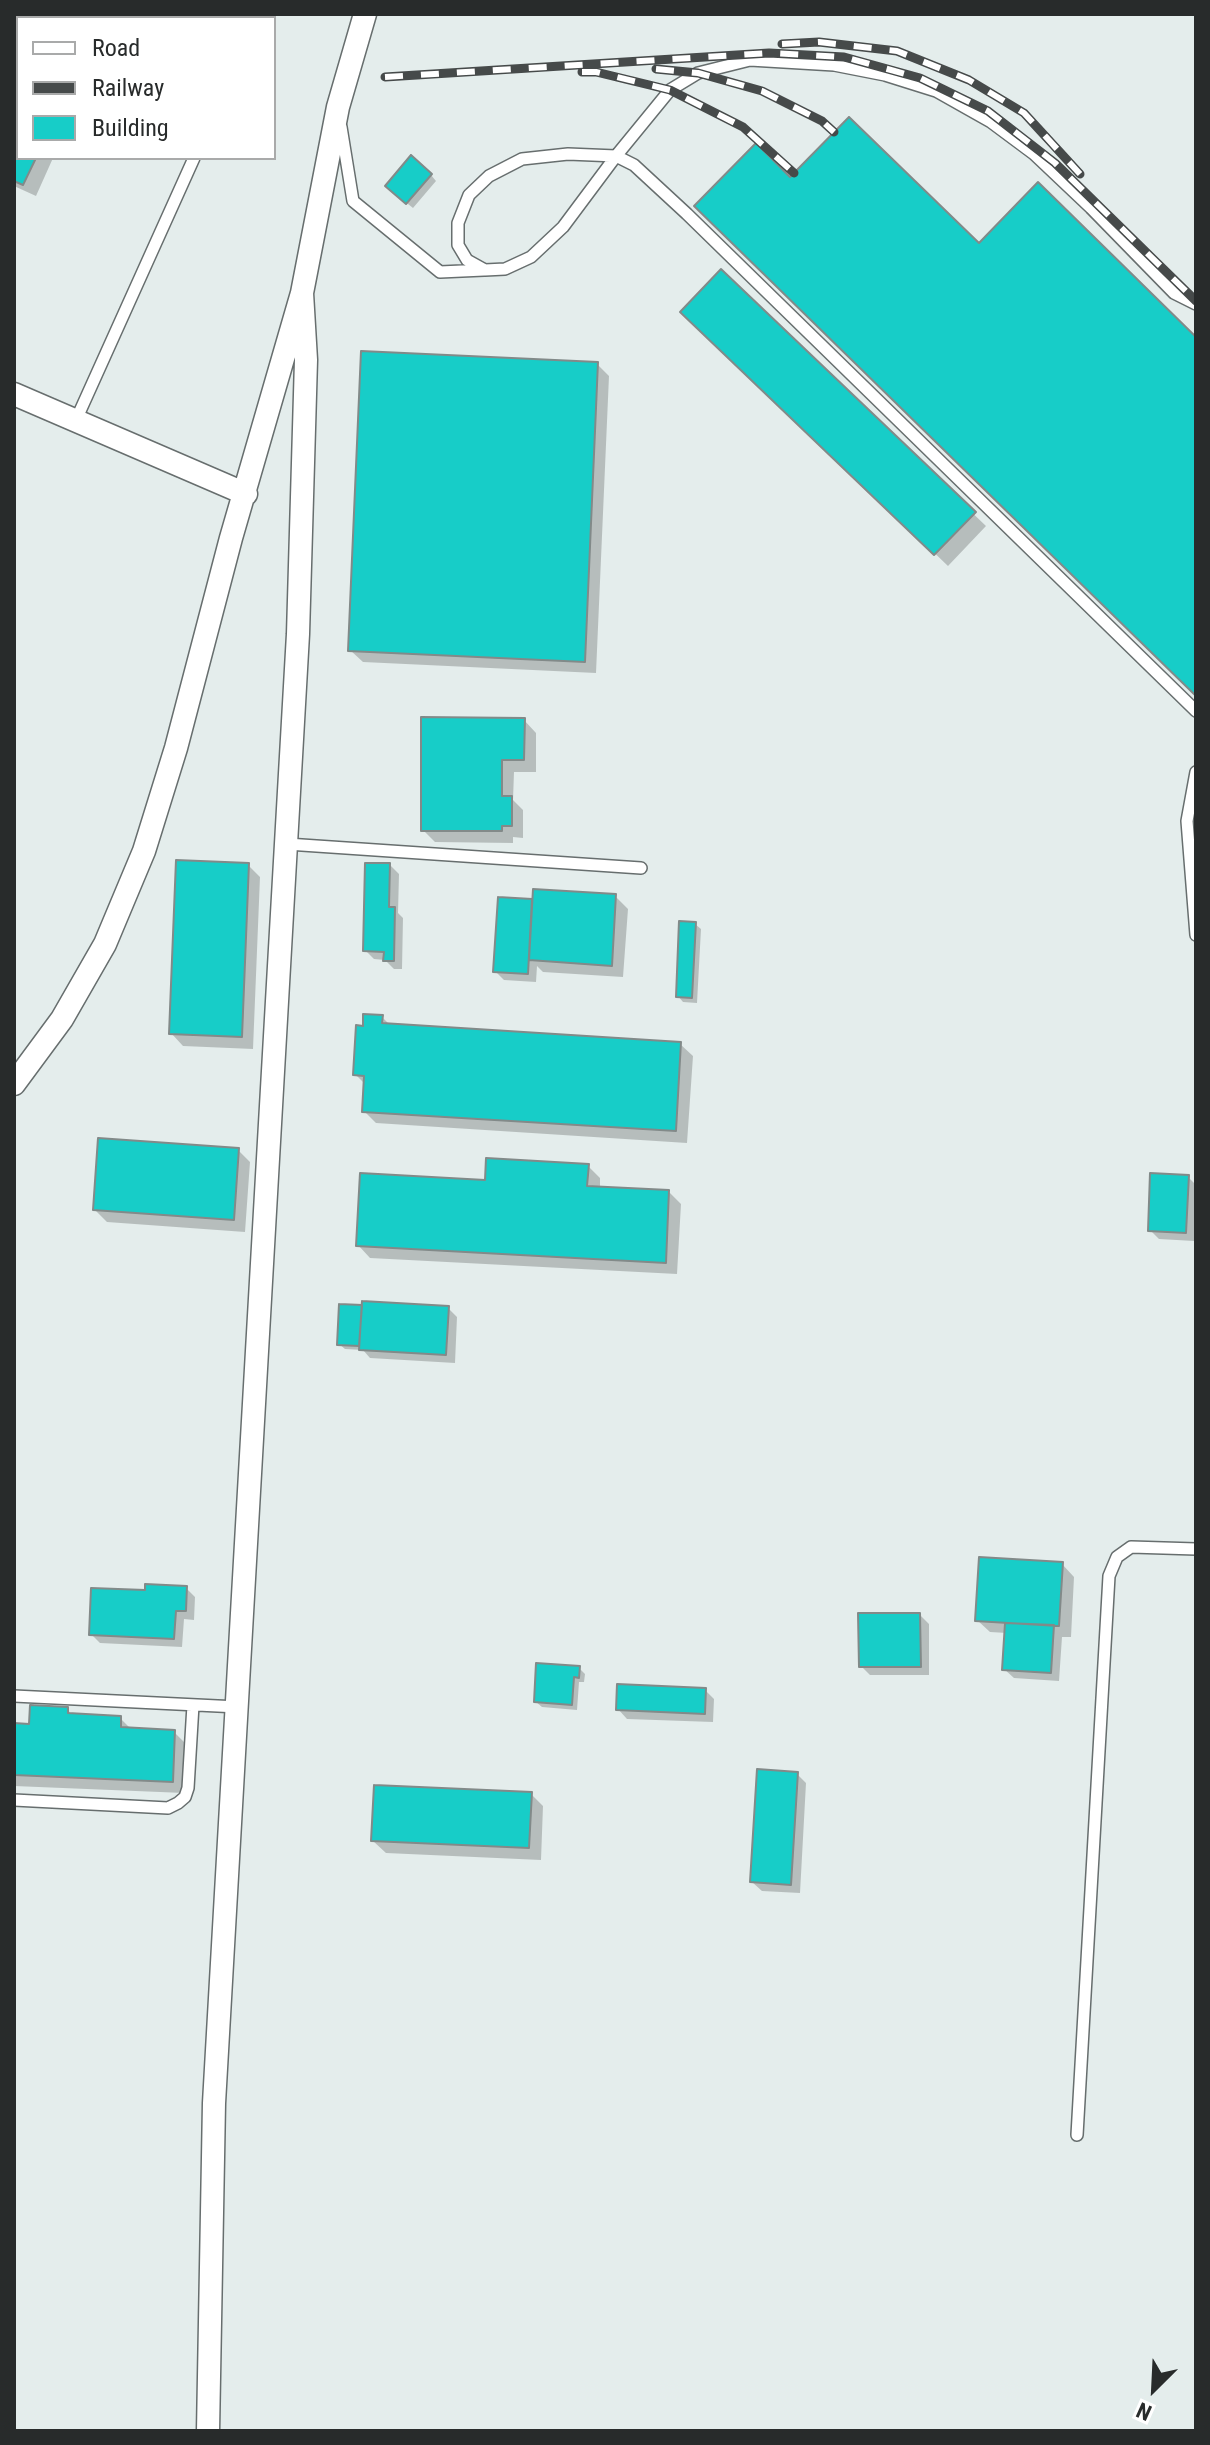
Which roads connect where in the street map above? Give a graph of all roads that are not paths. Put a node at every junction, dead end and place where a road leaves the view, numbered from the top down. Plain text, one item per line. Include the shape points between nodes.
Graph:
1 (365, 14) edge
2 (338, 107) junction
3 (616, 156) junction
4 (193, 160) edge
5 (485, 270) junction
6 (302, 293) junction
7 (1196, 304) edge
8 (14, 394) edge
9 (76, 420) junction
10 (246, 494) junction
11 (1196, 711) edge
12 (1196, 772) edge
13 (287, 844) junction
14 (641, 868) dead end
15 (1196, 935) edge
16 (14, 1084) edge
17 (1196, 1549) edge
18 (14, 1696) edge
19 (193, 1705) junction
20 (238, 1707) junction
21 (14, 1800) edge
22 (1077, 2135) dead end
23 (208, 2431) edge

1 - 2 street
2 - 5 lane via 353,201 440,272
2 - 6 street
3 - 5 lane via 563,227 531,257 505,269
3 - 5 lane via 522,159 489,176 469,195 458,223 458,245 467,260
3 - 7 lane via 670,90 698,73 750,60 834,65 885,75 936,91 991,122 1045,165 1174,293
3 - 11 lane via 634,165 687,214
4 - 9 lane
6 - 10 street
6 - 13 street via 305,429
8 - 9 street
9 - 10 street
10 - 16 street via 144,851 105,944 62,1019
12 - 15 lane via 1187,821
13 - 14 lane
13 - 20 street
17 - 22 lane via 1131,1547 1117,1557 1109,1576
18 - 19 lane
19 - 20 lane
19 - 21 lane via 188,1788 178,1803 168,1808
20 - 23 street via 214,2103

